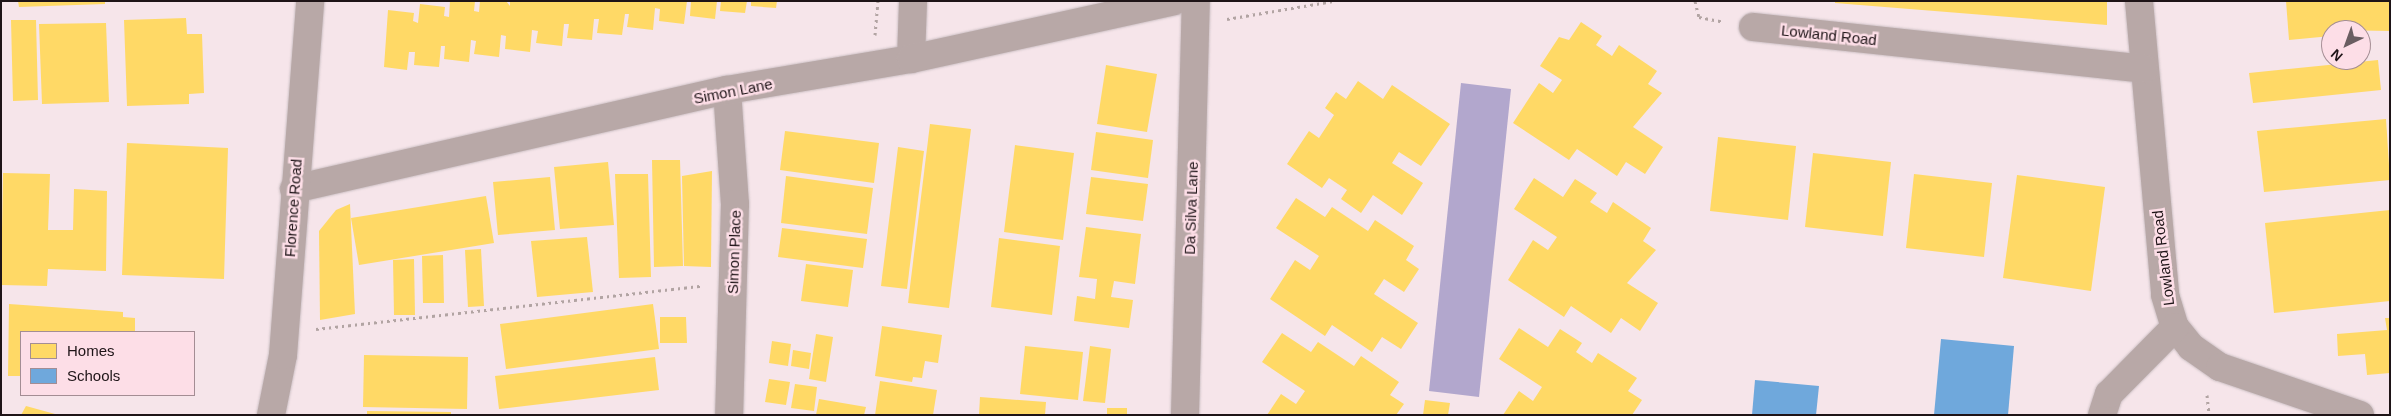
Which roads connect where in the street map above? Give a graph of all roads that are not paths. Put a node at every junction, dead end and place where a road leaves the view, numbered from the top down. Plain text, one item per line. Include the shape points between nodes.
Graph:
1 (310, 1) edge
2 (913, 1) edge
3 (1174, 1) edge
4 (1196, 1) edge
5 (2138, 1) edge
6 (1753, 27) road end
7 (910, 59) junction
8 (2144, 69) junction
9 (727, 90) junction
10 (294, 189) junction
11 (2175, 327) junction
12 (271, 415) edge
13 (729, 415) edge
14 (1185, 415) edge
15 (2102, 415) edge
16 (2360, 415) edge

1 - 10 street, Florence Road
2 - 7 street
3 - 7 street, Simon Lane
4 - 14 street, Da Silva Lane
5 - 8 street, Lowland Road
6 - 8 street, Lowland Road
7 - 9 street, Simon Lane
8 - 11 street, Lowland Road via 2165,295
9 - 10 street, Simon Lane
9 - 13 street, Simon Place via 735,204
10 - 12 street, Florence Road via 283,355
11 - 15 street via 2109,394
11 - 16 street, Lowland Road via 2191,347 2220,367

